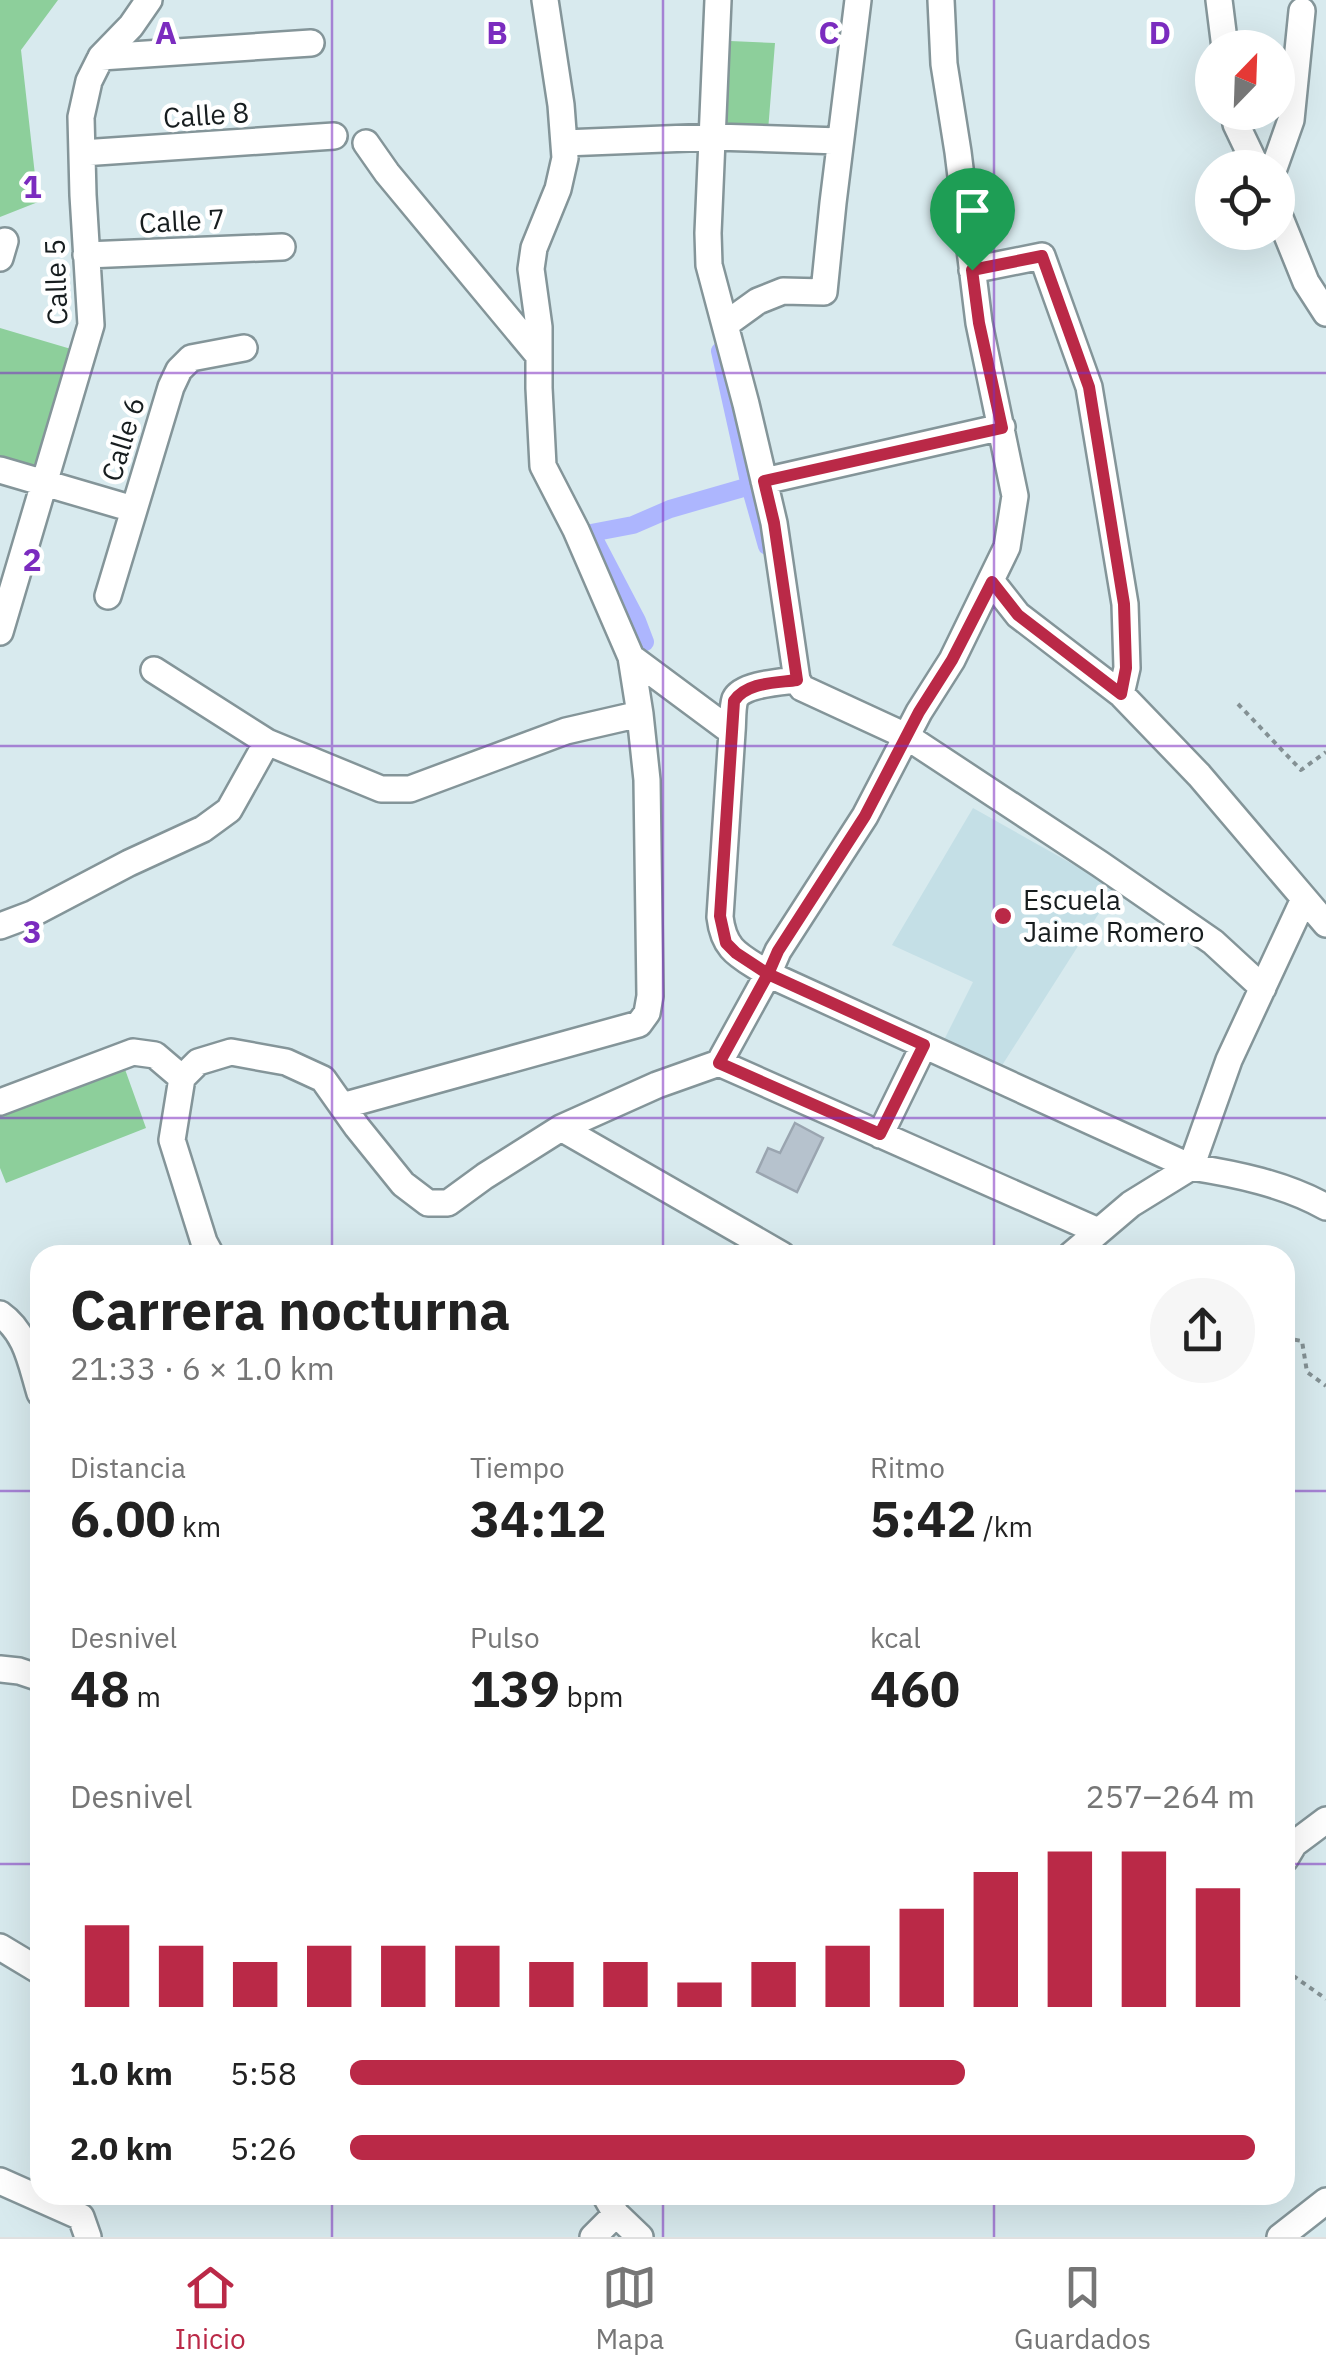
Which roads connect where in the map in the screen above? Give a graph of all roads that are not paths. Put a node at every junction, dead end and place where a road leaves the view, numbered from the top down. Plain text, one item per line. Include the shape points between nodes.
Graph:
1 (149, 0) edge
2 (545, 0) edge
3 (718, 0) edge
4 (858, 0) edge
5 (941, 0) edge
6 (1218, 0) edge
7 (1302, 10) dead end
8 (1222, 30) edge
9 (311, 43) dead end
10 (101, 57) junction
11 (334, 136) dead end
12 (714, 137) junction
13 (840, 141) junction
14 (564, 142) junction
15 (366, 143) dead end
16 (1280, 150) edge
17 (82, 153) junction
18 (282, 247) dead end
19 (1293, 250) edge
20 (86, 256) junction
21 (972, 270) junction
22 (1326, 313) edge
23 (726, 324) junction
24 (244, 348) dead end
25 (539, 356) junction
26 (1002, 428) junction
27 (0, 470) edge
28 (764, 481) junction
29 (44, 483) junction
30 (133, 509) junction
31 (992, 582) junction
32 (108, 596) dead end
33 (0, 632) edge
34 (631, 657) junction
35 (154, 670) dead end
36 (797, 680) junction
37 (1121, 694) junction
38 (640, 714) junction
39 (732, 732) junction
40 (906, 736) junction
41 (267, 742) junction
42 (1304, 899) junction
43 (1326, 924) edge
44 (0, 926) edge
45 (768, 974) junction
46 (1263, 988) junction
47 (924, 1045) junction
48 (719, 1063) junction
49 (182, 1078) junction
50 (0, 1102) edge
51 (342, 1106) junction
52 (561, 1128) junction
53 (880, 1134) junction
54 (1191, 1167) junction
55 (1326, 1207) edge
56 (1098, 1231) junction
57 (206, 1245) edge
58 (765, 1245) edge
59 (1082, 1245) edge
60 (0, 1314) edge
61 (30, 1361) edge
62 (0, 1668) edge
63 (30, 1675) edge
64 (1326, 1820) edge
65 (1295, 1843) edge
66 (0, 1948) edge
67 (30, 1965) edge
68 (0, 2181) edge
69 (30, 2193) edge
70 (1326, 2201) edge
71 (59, 2205) edge
72 (610, 2205) edge
73 (612, 2205) edge
74 (86, 2216) edge
75 (592, 2237) edge
76 (640, 2237) edge
77 (1280, 2237) edge

1 - 10 street, Calle 5
2 - 14 street
3 - 12 street
4 - 13 street
5 - 21 street
6 - 8 street
7 - 16 street via 1291,120
9 - 10 street
10 - 17 street, Calle 5 via 88,81
11 - 17 street, Calle 8
12 - 13 street
12 - 14 street
12 - 23 street via 709,265
13 - 23 street via 824,292 783,290
14 - 25 street via 558,188 531,269
15 - 25 street
17 - 20 street, Calle 5
18 - 20 street, Calle 7
19 - 22 street
20 - 29 street, Calle 5 via 91,325
21 - 26 street
21 - 37 street via 1042,256 1089,387 1124,604
23 - 28 street
24 - 30 street, Calle 6 via 192,358 179,370
25 - 34 street via 543,466
26 - 28 street
26 - 31 street via 1015,496 1007,548
27 - 29 street
28 - 36 street
29 - 30 street
29 - 33 street, Calle 5
30 - 32 street, Calle 6
31 - 37 street via 1018,615
31 - 40 street
34 - 38 street
34 - 39 street
35 - 41 street
36 - 39 street via 740,692
36 - 40 street
37 - 42 street
38 - 41 street via 566,731 410,788 381,789
38 - 51 street via 650,996 639,1024
39 - 45 street via 721,928 736,953
40 - 45 street
40 - 46 street via 1213,942
41 - 44 street via 229,810 203,829
42 - 43 street
42 - 46 street
45 - 47 street
45 - 48 street
46 - 54 street
47 - 53 street
47 - 54 street
48 - 52 street
48 - 53 street
49 - 50 street via 155,1055 133,1052
49 - 51 street via 198,1062 231,1052 286,1062 323,1079
49 - 57 street via 172,1140
51 - 52 street via 403,1184 428,1203 448,1203
52 - 58 street
53 - 56 street
54 - 55 street via 1240,1175
54 - 56 street
56 - 59 street
60 - 61 street via 12,1322
62 - 63 street
64 - 65 street
66 - 67 street
68 - 69 street
70 - 77 street
71 - 74 street
72 - 75 street
73 - 76 street

